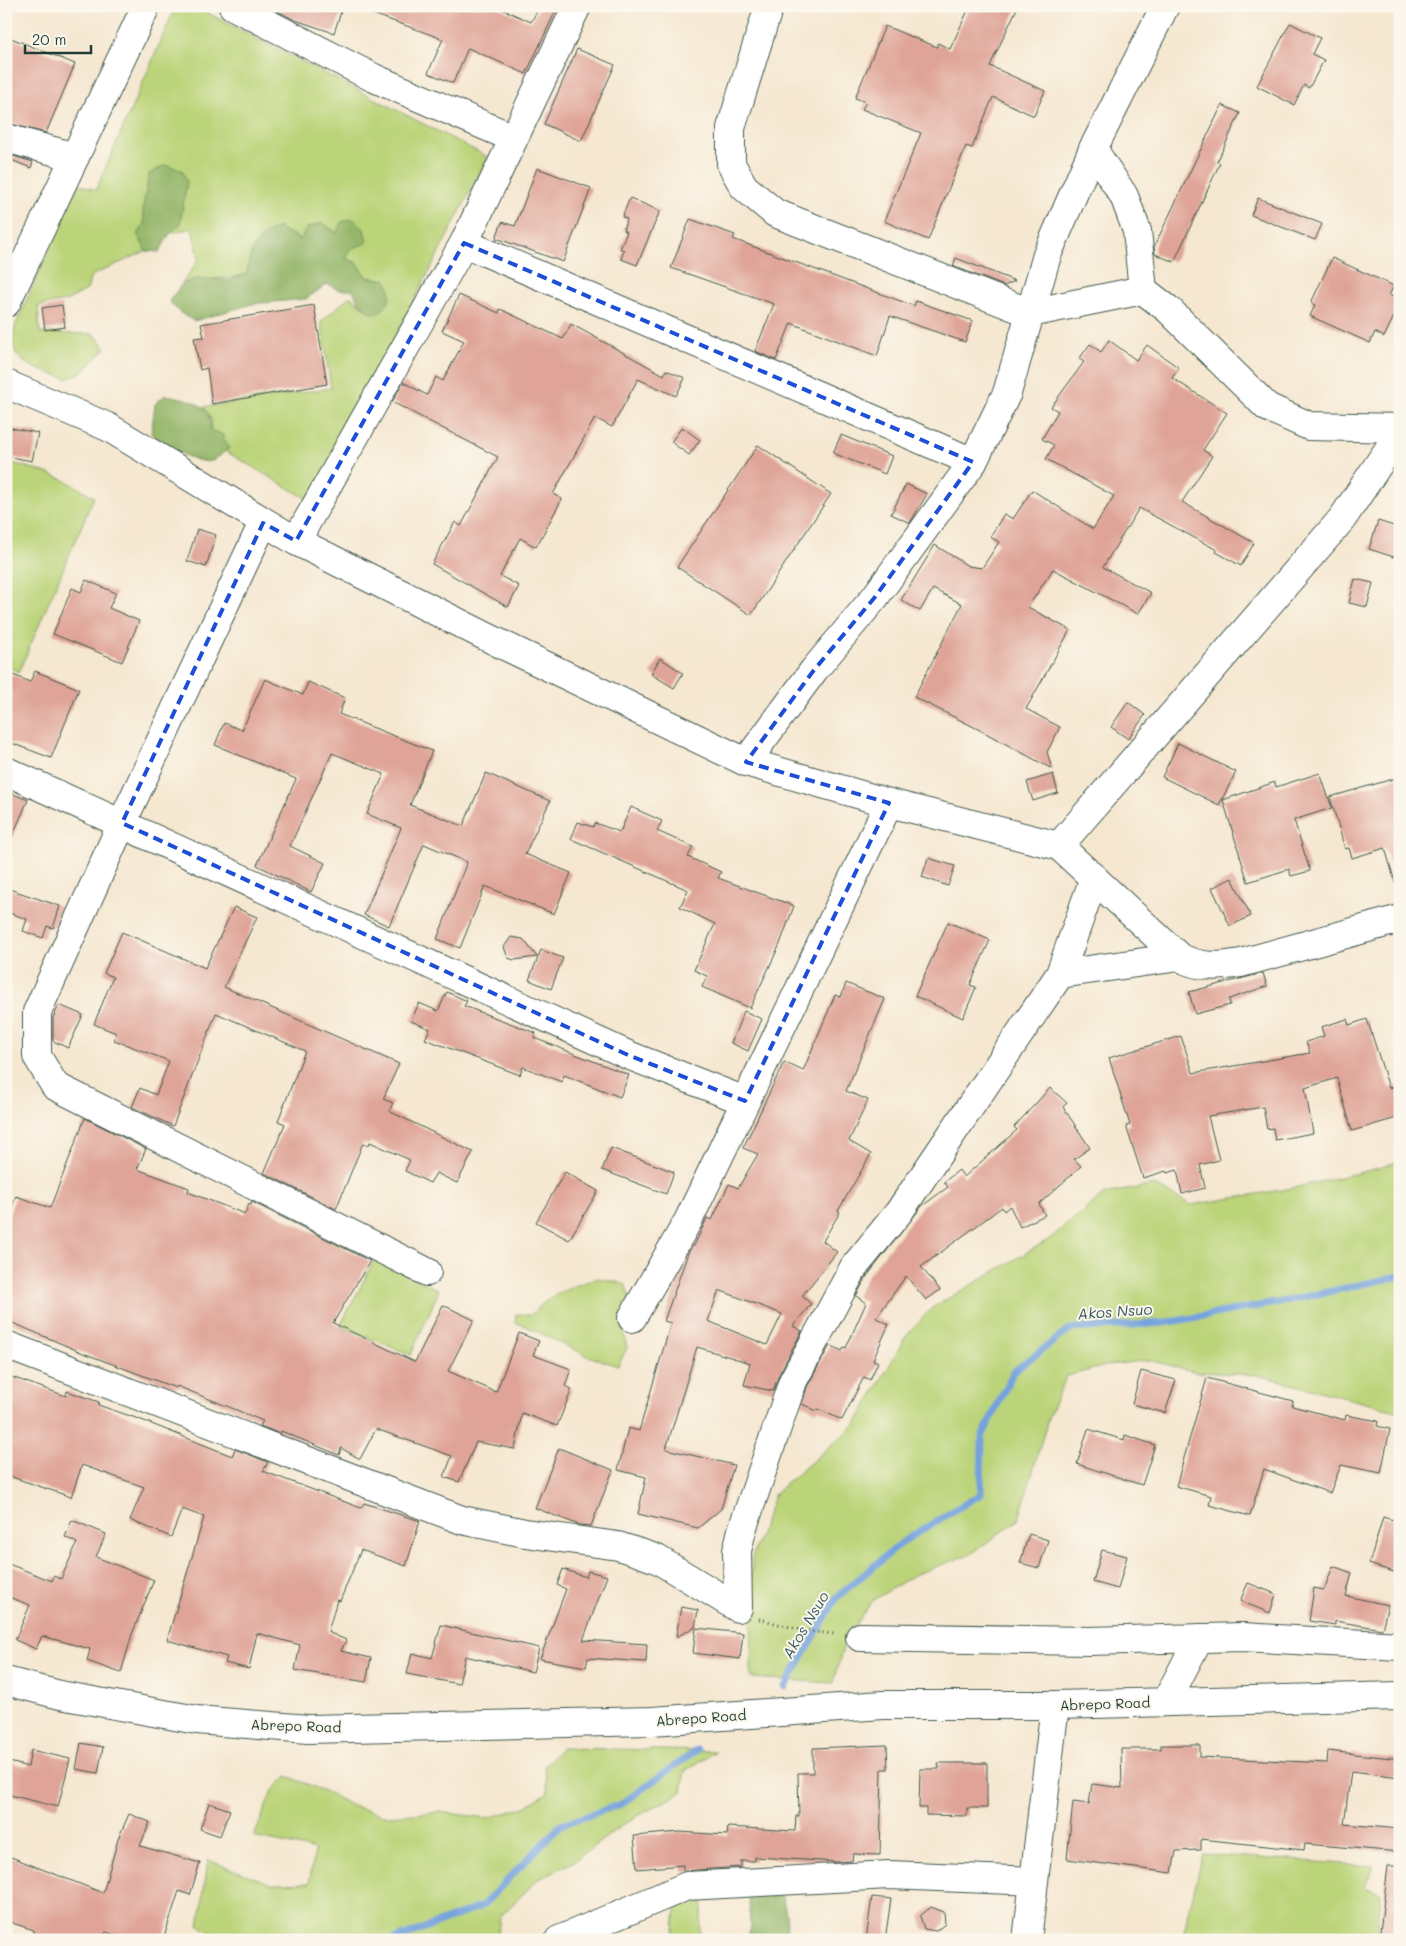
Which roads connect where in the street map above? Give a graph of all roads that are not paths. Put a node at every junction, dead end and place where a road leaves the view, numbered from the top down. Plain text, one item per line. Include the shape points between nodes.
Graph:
1 (146, 6) edge
2 (233, 6) edge
3 (577, 6) edge
4 (1165, 6) edge
5 (765, 8) edge
6 (6, 138) edge
7 (513, 138) junction
8 (1093, 149) junction
9 (75, 157) junction
10 (464, 243) junction
11 (1144, 290) junction
12 (6, 303) edge
13 (1030, 313) junction
14 (6, 384) edge
15 (1400, 428) edge
16 (1400, 432) edge
17 (973, 462) junction
18 (263, 523) junction
19 (296, 541) junction
20 (746, 762) junction
21 (6, 771) edge
22 (889, 803) junction
23 (122, 823) junction
24 (1059, 846) junction
25 (1094, 878) junction
26 (1400, 919) edge
27 (1179, 957) junction
28 (1060, 974) junction
29 (744, 1101) junction
30 (427, 1272) dead end
31 (632, 1318) dead end
32 (6, 1345) edge
33 (860, 1637) road end
34 (1198, 1638) junction
35 (1400, 1646) edge
36 (6, 1680) edge
37 (1400, 1696) edge
38 (1166, 1702) junction
39 (1055, 1705) junction
40 (1034, 1881) junction
41 (559, 1940) edge
42 (1027, 1940) edge

1 - 9 street
2 - 7 street via 374,78
3 - 7 street
4 - 8 street
5 - 13 street via 731,128 731,164 744,188 775,213
6 - 9 street
7 - 10 street
8 - 11 street via 1128,204 1137,231
8 - 13 street via 1047,255
9 - 12 street
10 - 17 street
10 - 19 street
11 - 13 street
11 - 15 street via 1169,310 1267,407 1309,426
13 - 17 street via 1007,393
14 - 18 street via 108,426
16 - 24 street via 1342,519
17 - 20 street via 875,597 814,670
18 - 19 street
18 - 23 street
19 - 20 street
20 - 22 street
21 - 23 street
22 - 24 street
22 - 29 street
23 - 29 street via 628,1055
23 - 30 street via 37,1012 37,1056 55,1086
24 - 25 street
25 - 27 street
25 - 28 street
26 - 27 street via 1241,963 1216,967 1192,964
27 - 28 street
28 - 32 street via 898,1212 854,1267 793,1381 740,1537 737,1551 738,1608 640,1553 618,1546 462,1520
29 - 31 street via 688,1220
33 - 34 street via 1088,1641
34 - 35 street via 1243,1637
34 - 38 street
36 - 39 street, Abrepo Road via 60,1696 197,1720 308,1729 652,1721 883,1705
37 - 38 street, Abrepo Road
38 - 39 street, Abrepo Road
39 - 40 street
40 - 41 street via 888,1875 687,1886
40 - 42 street

